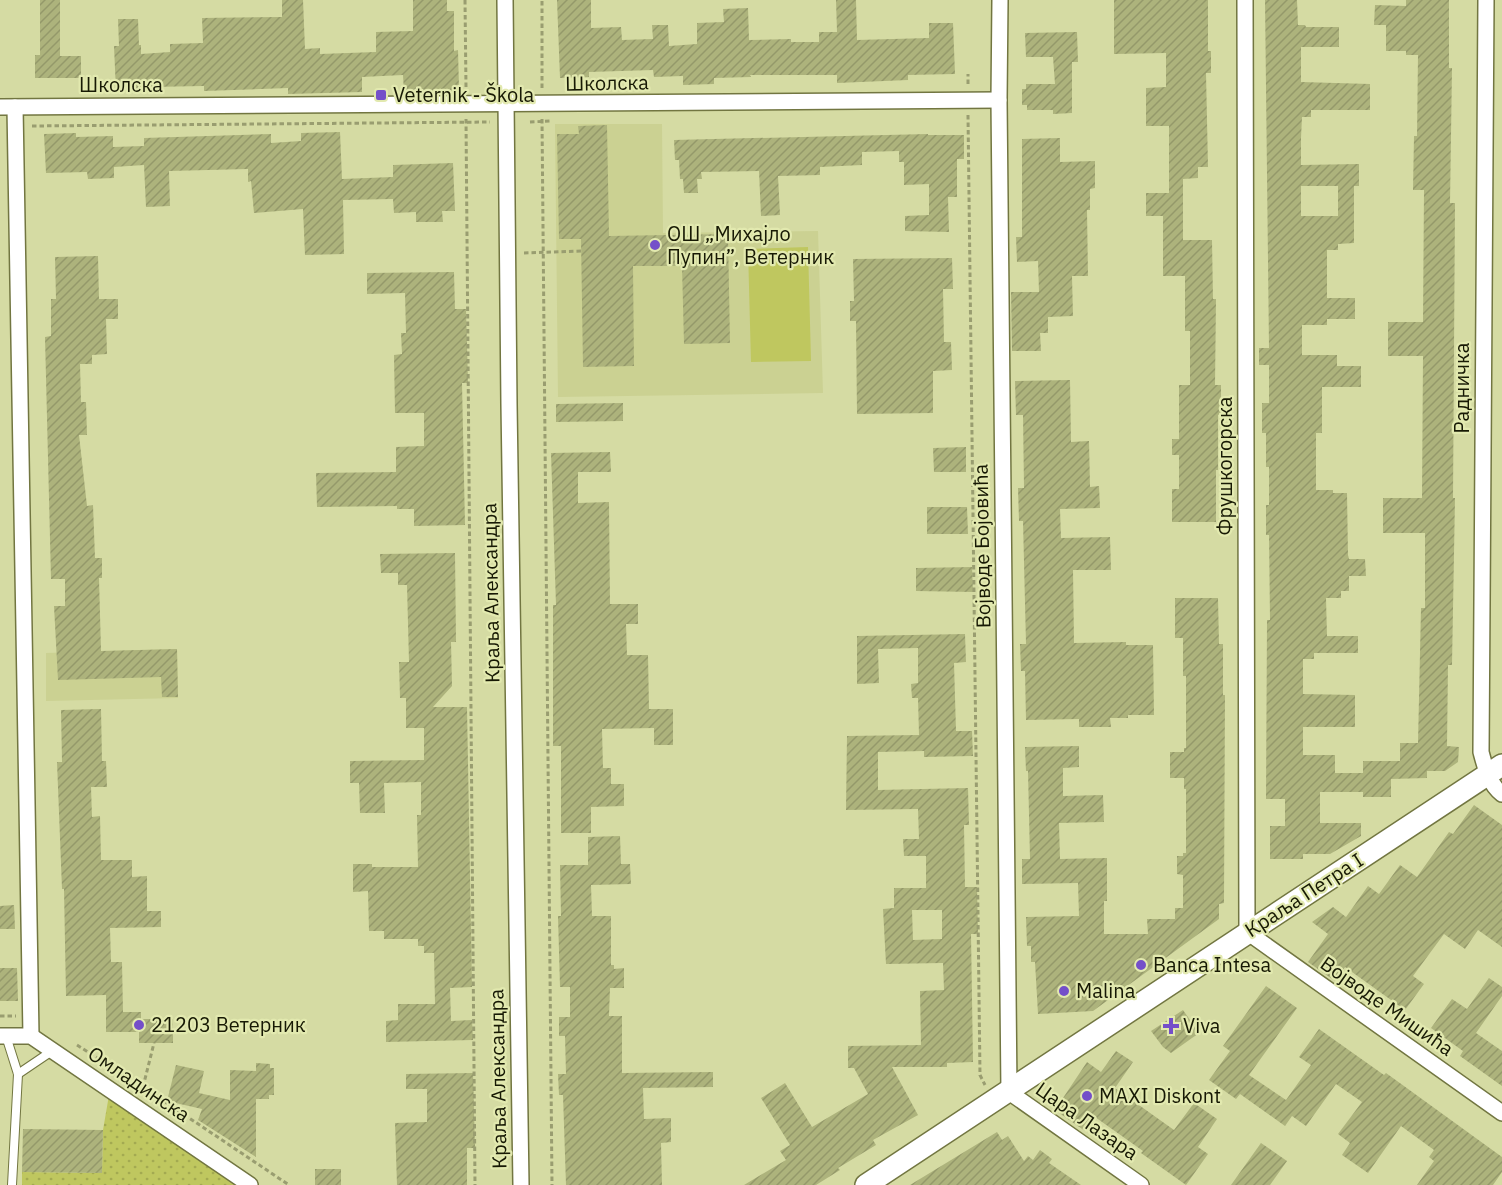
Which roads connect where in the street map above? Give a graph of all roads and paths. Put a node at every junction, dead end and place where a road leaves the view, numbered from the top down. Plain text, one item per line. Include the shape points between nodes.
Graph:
1 (465, 0) edge
2 (506, 0) edge
3 (542, 0) edge
4 (1000, 0) edge
5 (1245, 0) edge
6 (1486, 0) edge
7 (968, 74) dead end
8 (968, 100) junction
9 (999, 100) junction
10 (542, 104) junction
11 (466, 105) junction
12 (506, 105) junction
13 (8, 107) edge
14 (506, 122) junction
15 (542, 122) junction
16 (554, 122) dead end
17 (466, 123) junction
18 (16, 126) junction
19 (581, 251) dead end
20 (543, 252) junction
21 (507, 253) junction
22 (1495, 770) edge
23 (1502, 794) edge
24 (1247, 932) junction
25 (0, 1016) edge
26 (31, 1016) junction
27 (3, 1036) edge
28 (32, 1036) junction
29 (68, 1040) dead end
30 (154, 1043) dead end
31 (52, 1051) junction
32 (18, 1074) junction
33 (143, 1087) junction
34 (1001, 1097) junction
35 (1502, 1113) edge
36 (12, 1185) edge
37 (250, 1185) edge
38 (289, 1185) edge
39 (476, 1185) edge
40 (521, 1185) edge
41 (552, 1185) edge
42 (866, 1185) edge
43 (1141, 1185) edge

1 - 11 path
2 - 12 street, Краља Александра
3 - 10 path
4 - 9 street, Војводе Бојовића
5 - 24 street, Фрушкогорска
6 - 22 street, Радничка via 1481,752
7 - 8 path
8 - 9 street, Школска
8 - 10 street, Школска
8 - 34 path via 980,1075
9 - 34 street, Војводе Бојовића
10 - 12 street, Школска
10 - 15 path
11 - 12 street, Школска
11 - 13 street, Школска
11 - 17 path
12 - 14 street, Краља Александра
13 - 18 street
14 - 15 path
14 - 17 path
14 - 21 street, Краља Александра
15 - 16 path
15 - 20 path
17 - 18 path
17 - 39 path
18 - 26 street
19 - 20 path
20 - 21 path
20 - 41 path
21 - 40 street, Краља Александра
22 - 23 street
22 - 24 street, Краља Петра I
24 - 34 street, Краља Петра I
24 - 35 street, Војводе Мишића
25 - 26 path
26 - 28 street
27 - 28 street
27 - 32 lane
28 - 31 street, Омладинска
29 - 33 path
30 - 33 path
31 - 32 lane
31 - 37 street, Омладинска
32 - 36 lane
33 - 38 path
34 - 42 street, Краља Петра I
34 - 43 street, Цара Лазара

